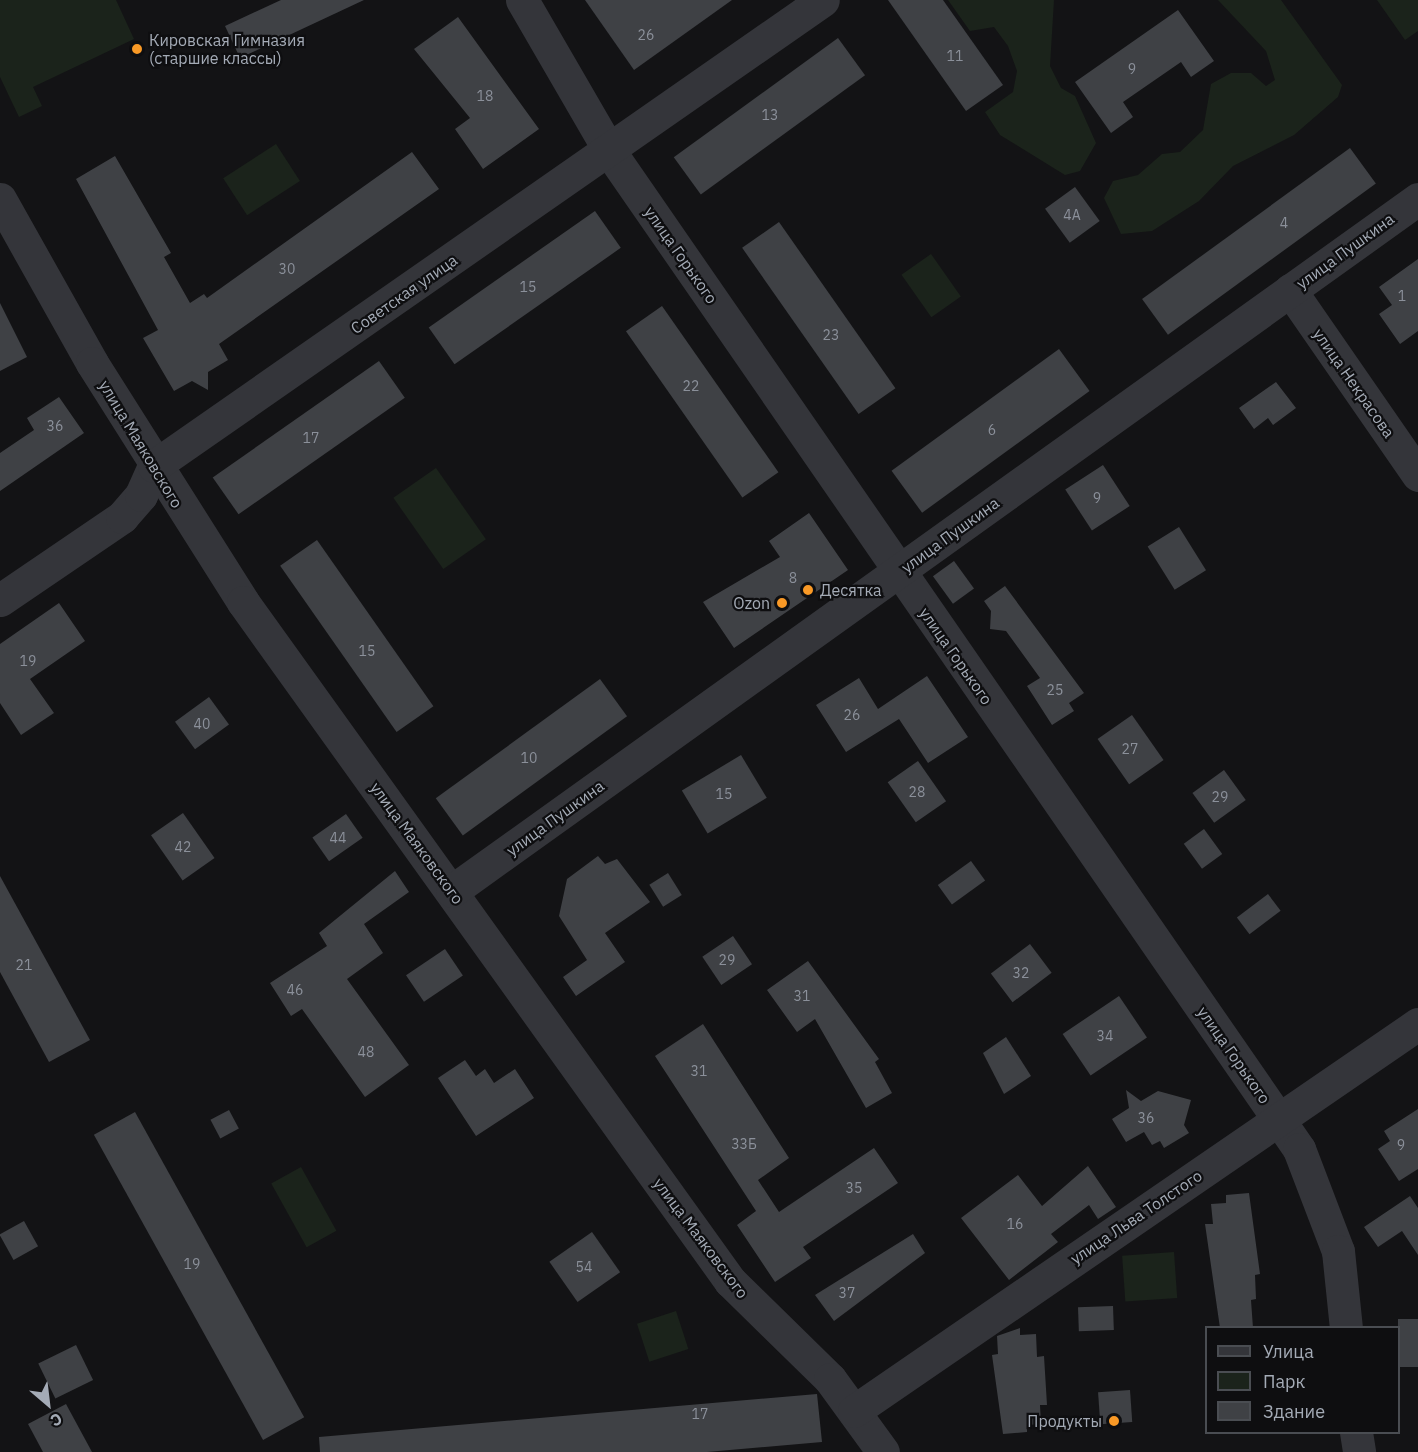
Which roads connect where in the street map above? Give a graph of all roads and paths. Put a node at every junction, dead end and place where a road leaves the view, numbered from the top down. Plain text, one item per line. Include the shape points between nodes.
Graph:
1 (522, 0) edge
2 (823, 0) edge
3 (610, 152) junction
4 (1418, 199) edge
5 (0, 200) edge
6 (1290, 291) junction
7 (154, 466) junction
8 (1418, 475) edge
9 (898, 572) junction
10 (0, 600) edge
11 (452, 891) junction
12 (1418, 1024) edge
13 (1278, 1119) junction
14 (1346, 1326) edge
15 (854, 1410) junction
16 (1356, 1434) edge
17 (883, 1452) edge
18 (1359, 1452) edge

1 - 3 street, улица Горького
2 - 3 street, Советская улица
3 - 7 street, Советская улица
3 - 9 street, улица Горького
4 - 6 street, улица Пушкина
5 - 7 street, улица Маяковского
6 - 8 street, улица Некрасова
6 - 9 street, улица Пушкина
7 - 10 street via 141,495 122,517
7 - 11 street, улица Маяковского via 225,576
9 - 11 street, улица Пушкина
9 - 13 street, улица Горького
11 - 15 street, улица Маяковского via 730,1281 808,1355
12 - 13 street, улица Льва Толстого
13 - 14 street, улица Горького via 1299,1149 1326,1211 1338,1251
13 - 15 street, улица Льва Толстого
15 - 17 street, улица Маяковского
16 - 18 street

